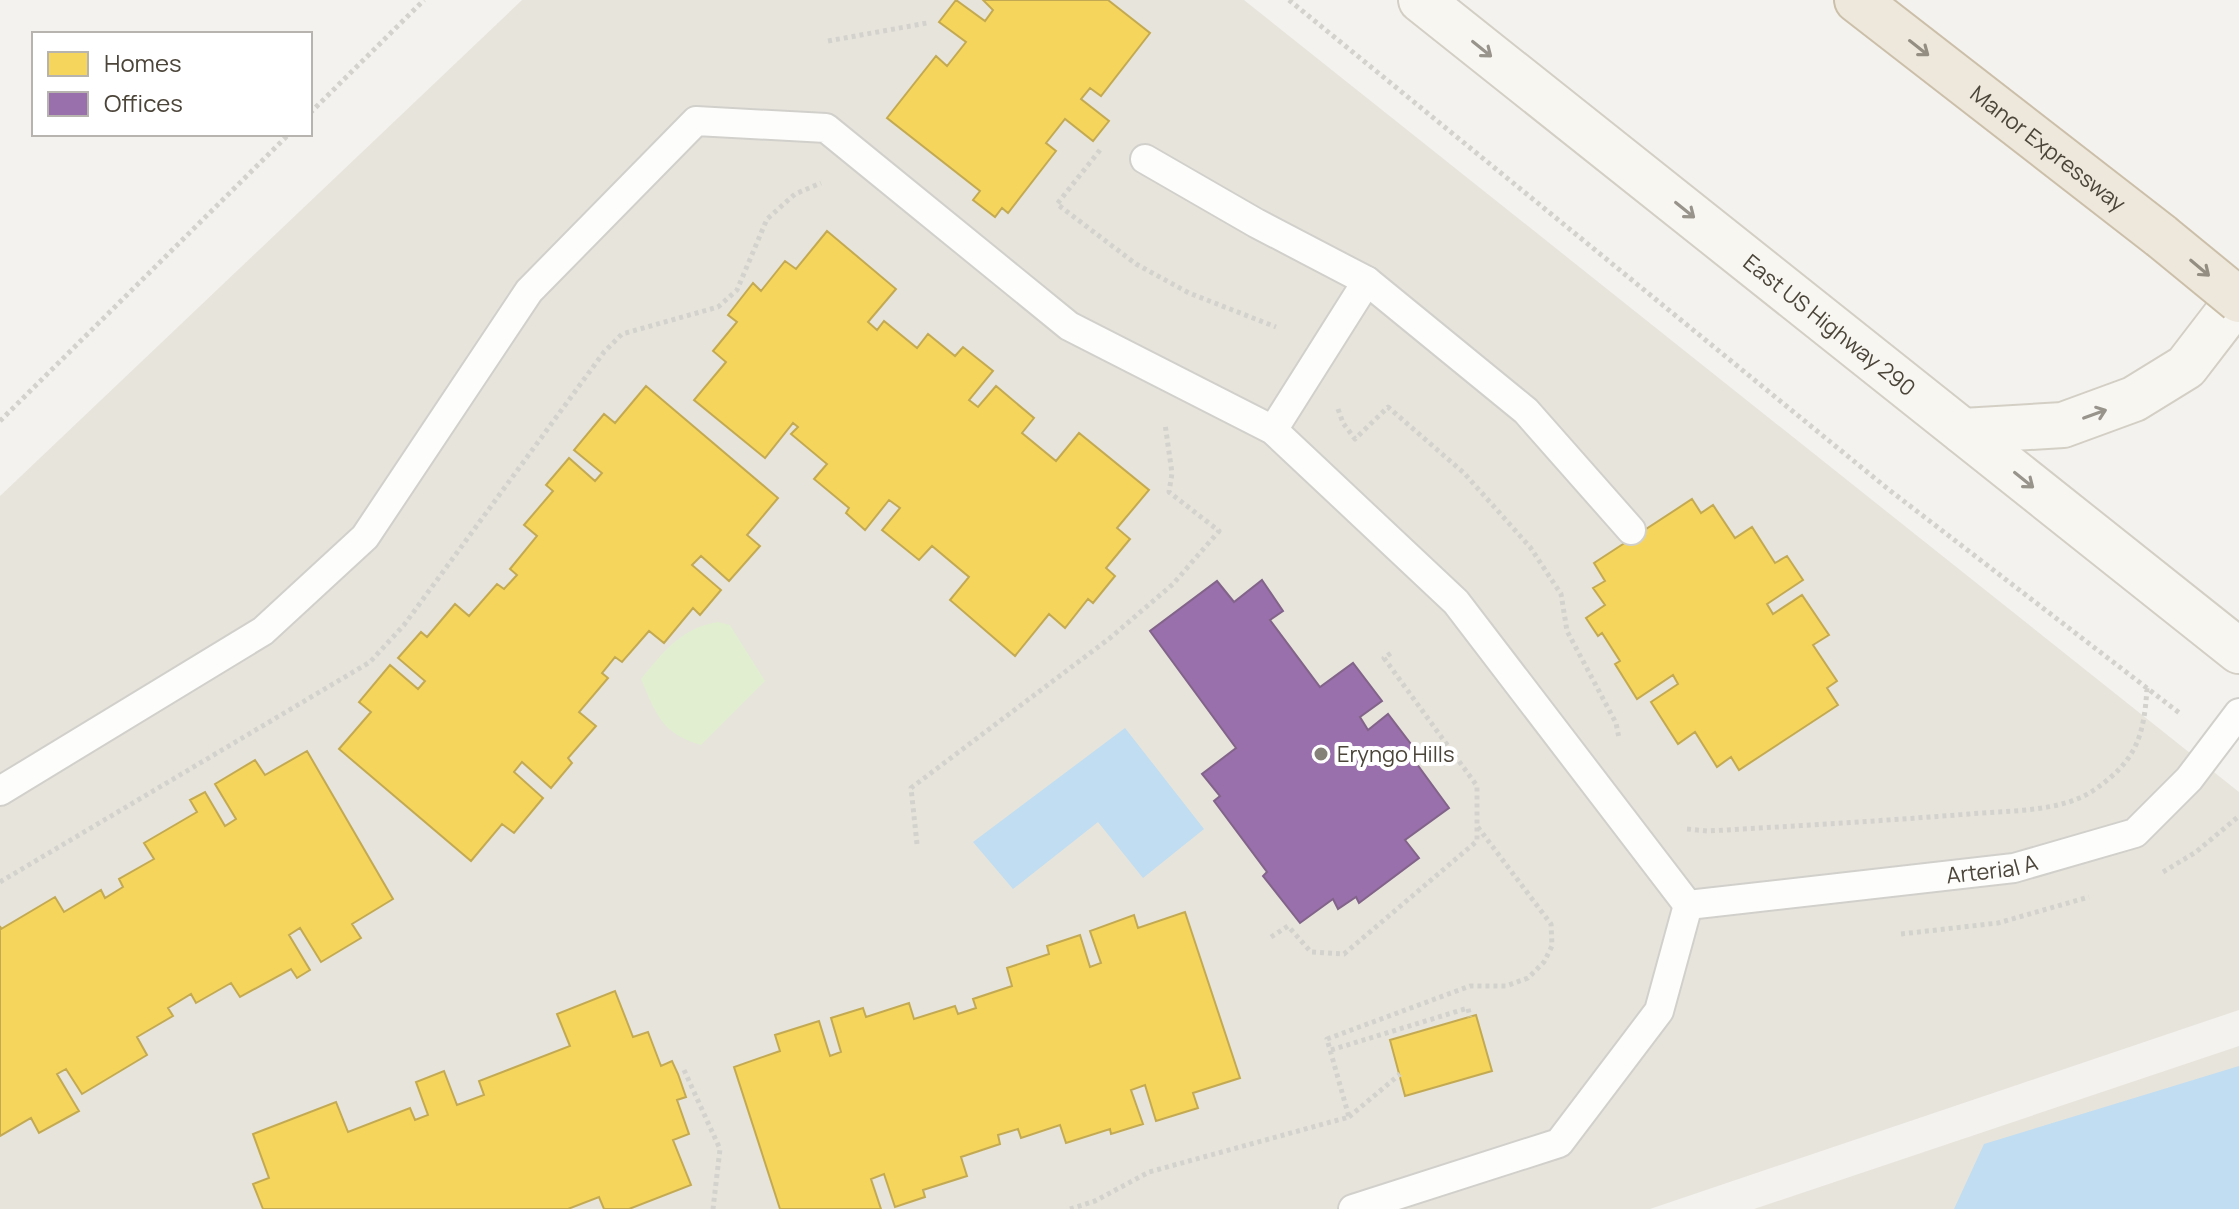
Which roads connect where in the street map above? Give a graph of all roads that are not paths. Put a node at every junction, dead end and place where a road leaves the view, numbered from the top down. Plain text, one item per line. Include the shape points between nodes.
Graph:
1 (1421, 0) edge
2 (1857, 0) edge
3 (1145, 159) dead end
4 (1367, 281) junction
5 (2239, 299) edge
6 (1273, 430) junction
7 (1963, 431) junction
8 (1631, 530) dead end
9 (2239, 651) edge
10 (2239, 713) edge
11 (0, 791) edge
12 (1688, 905) junction
13 (1353, 1209) edge

1 -> 7 main road, East US Highway 290
2 -> 5 highway, Manor Expressway, bridge
3 - 4 lane
4 - 6 lane
4 - 8 lane via 1526,411
7 -> 5 main road via 2063,425 2134,399 2186,367
6 - 11 lane via 1069,326 826,128 696,121 529,291 365,537 263,631
6 - 12 lane via 1456,602
7 -> 9 main road, East US Highway 290
10 - 12 lane, Arterial A via 2189,779 2135,833 2014,868
12 - 13 lane via 1659,1011 1559,1143

